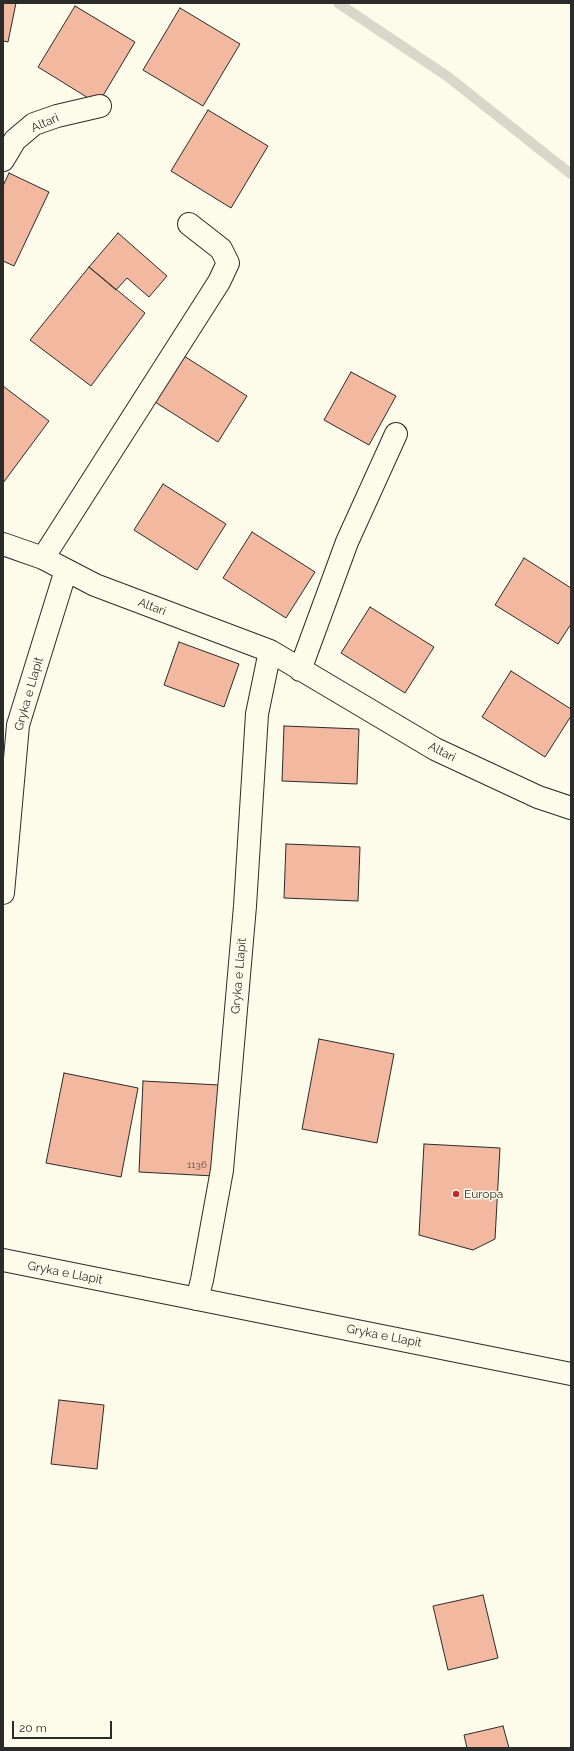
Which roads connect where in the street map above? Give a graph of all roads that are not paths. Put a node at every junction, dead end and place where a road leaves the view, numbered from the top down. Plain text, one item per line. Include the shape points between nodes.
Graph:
1 (100, 106) dead end
2 (3, 160) edge
3 (189, 224) dead end
4 (396, 434) dead end
5 (3, 544) edge
6 (43, 558) junction
7 (66, 570) junction
8 (270, 651) junction
9 (300, 670) junction
10 (571, 808) edge
11 (3, 894) edge
12 (3, 1260) edge
13 (197, 1299) junction
14 (571, 1374) edge

1 - 2 street, Altari via 34,124 15,140
3 - 6 street via 221,249 228,263 219,282
4 - 9 street via 347,542
5 - 6 street, Altari
6 - 7 street, Altari
7 - 8 street, Altari via 95,585
7 - 11 street, Gryka e Llapit via 18,725
8 - 9 street, Altari
8 - 13 street, Gryka e Llapit via 257,714 245,906 222,1170
9 - 10 street, Altari via 435,749 538,797
12 - 13 street, Gryka e Llapit
13 - 14 street, Gryka e Llapit

